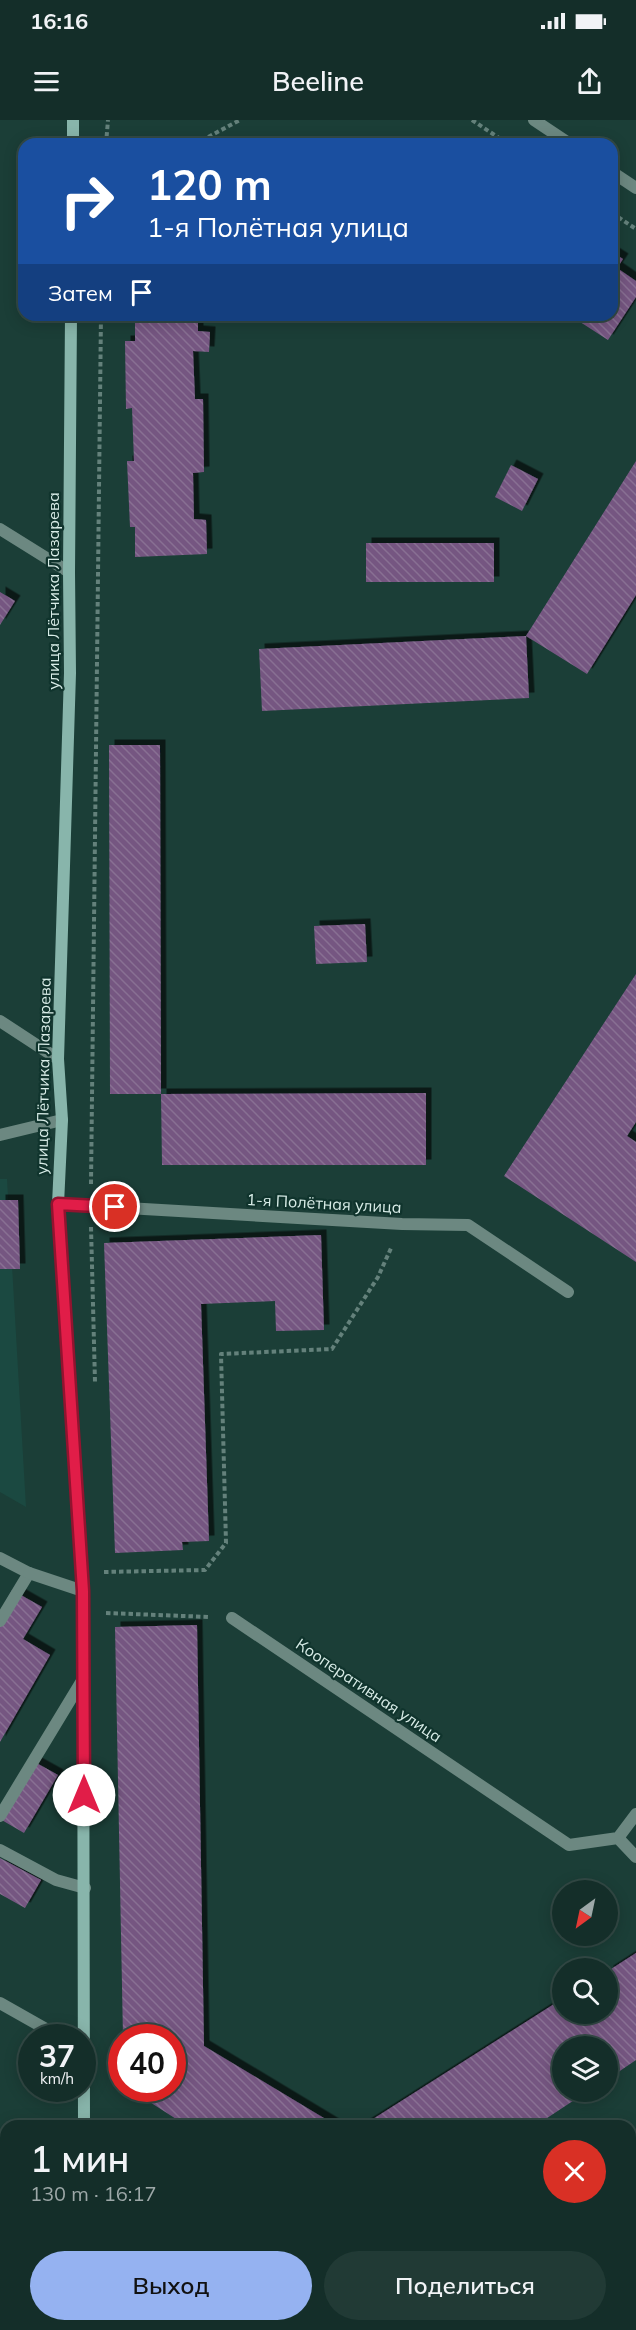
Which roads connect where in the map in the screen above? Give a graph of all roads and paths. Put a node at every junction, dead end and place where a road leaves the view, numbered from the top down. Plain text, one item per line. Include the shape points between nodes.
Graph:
1 (73, 120) edge
2 (108, 120) edge
3 (240, 120) edge
4 (472, 120) edge
5 (534, 120) edge
6 (73, 138) edge
7 (106, 138) edge
8 (206, 138) edge
9 (499, 138) edge
10 (561, 138) edge
11 (618, 175) edge
12 (635, 184) edge
13 (618, 217) edge
14 (636, 229) edge
15 (71, 321) edge
16 (101, 321) edge
17 (0, 529) edge
18 (69, 572) junction
19 (0, 1021) edge
20 (58, 1059) junction
21 (62, 1120) junction
22 (0, 1135) edge
23 (58, 1204) junction
24 (91, 1206) junction
25 (402, 1224) junction
26 (568, 1292) dead end
27 (96, 1383) dead end
28 (0, 1558) edge
29 (29, 1573) junction
30 (100, 1581) dead end
31 (83, 1591) junction
32 (99, 1613) dead end
33 (232, 1618) joint
34 (0, 1621) edge
35 (83, 1679) junction
36 (636, 1814) edge
37 (0, 1816) edge
38 (618, 1838) junction
39 (0, 1850) edge
40 (636, 1857) edge
41 (85, 1888) junction
42 (0, 2003) edge
43 (37, 2024) edge
44 (83, 2024) edge
45 (84, 2102) edge
46 (84, 2120) edge

1 - 6 street
2 - 7 path
3 - 8 path
4 - 9 path
5 - 10 street
11 - 12 street
13 - 14 path
15 - 18 street, улица Лётчика Лазарева
16 - 24 path
17 - 18 street
18 - 20 street, улица Лётчика Лазарева via 70,673
19 - 20 street
20 - 21 street, улица Лётчика Лазарева
21 - 22 street
21 - 23 street, улица Лётчика Лазарева
23 - 24 street, 1-я Полётная улица
23 - 31 street, улица Лётчика Лазарева
24 - 25 street, 1-я Полётная улица
24 - 27 path
25 - 26 street, 1-я Полётная улица via 468,1225
25 - 30 path via 378,1277 332,1349 221,1354 226,1543 205,1570 100,1572
28 - 29 street
29 - 31 street
29 - 34 street
31 - 35 street, улица Лётчика Лазарева
32 - 33 path
33 - 38 street, Кооперативная улица via 569,1845
35 - 37 street
35 - 41 street, улица Лётчика Лазарева
36 - 38 street
38 - 40 street
39 - 41 street via 56,1880
41 - 44 street, улица Лётчика Лазарева
42 - 43 street
45 - 46 street, улица Лётчика Лазарева

